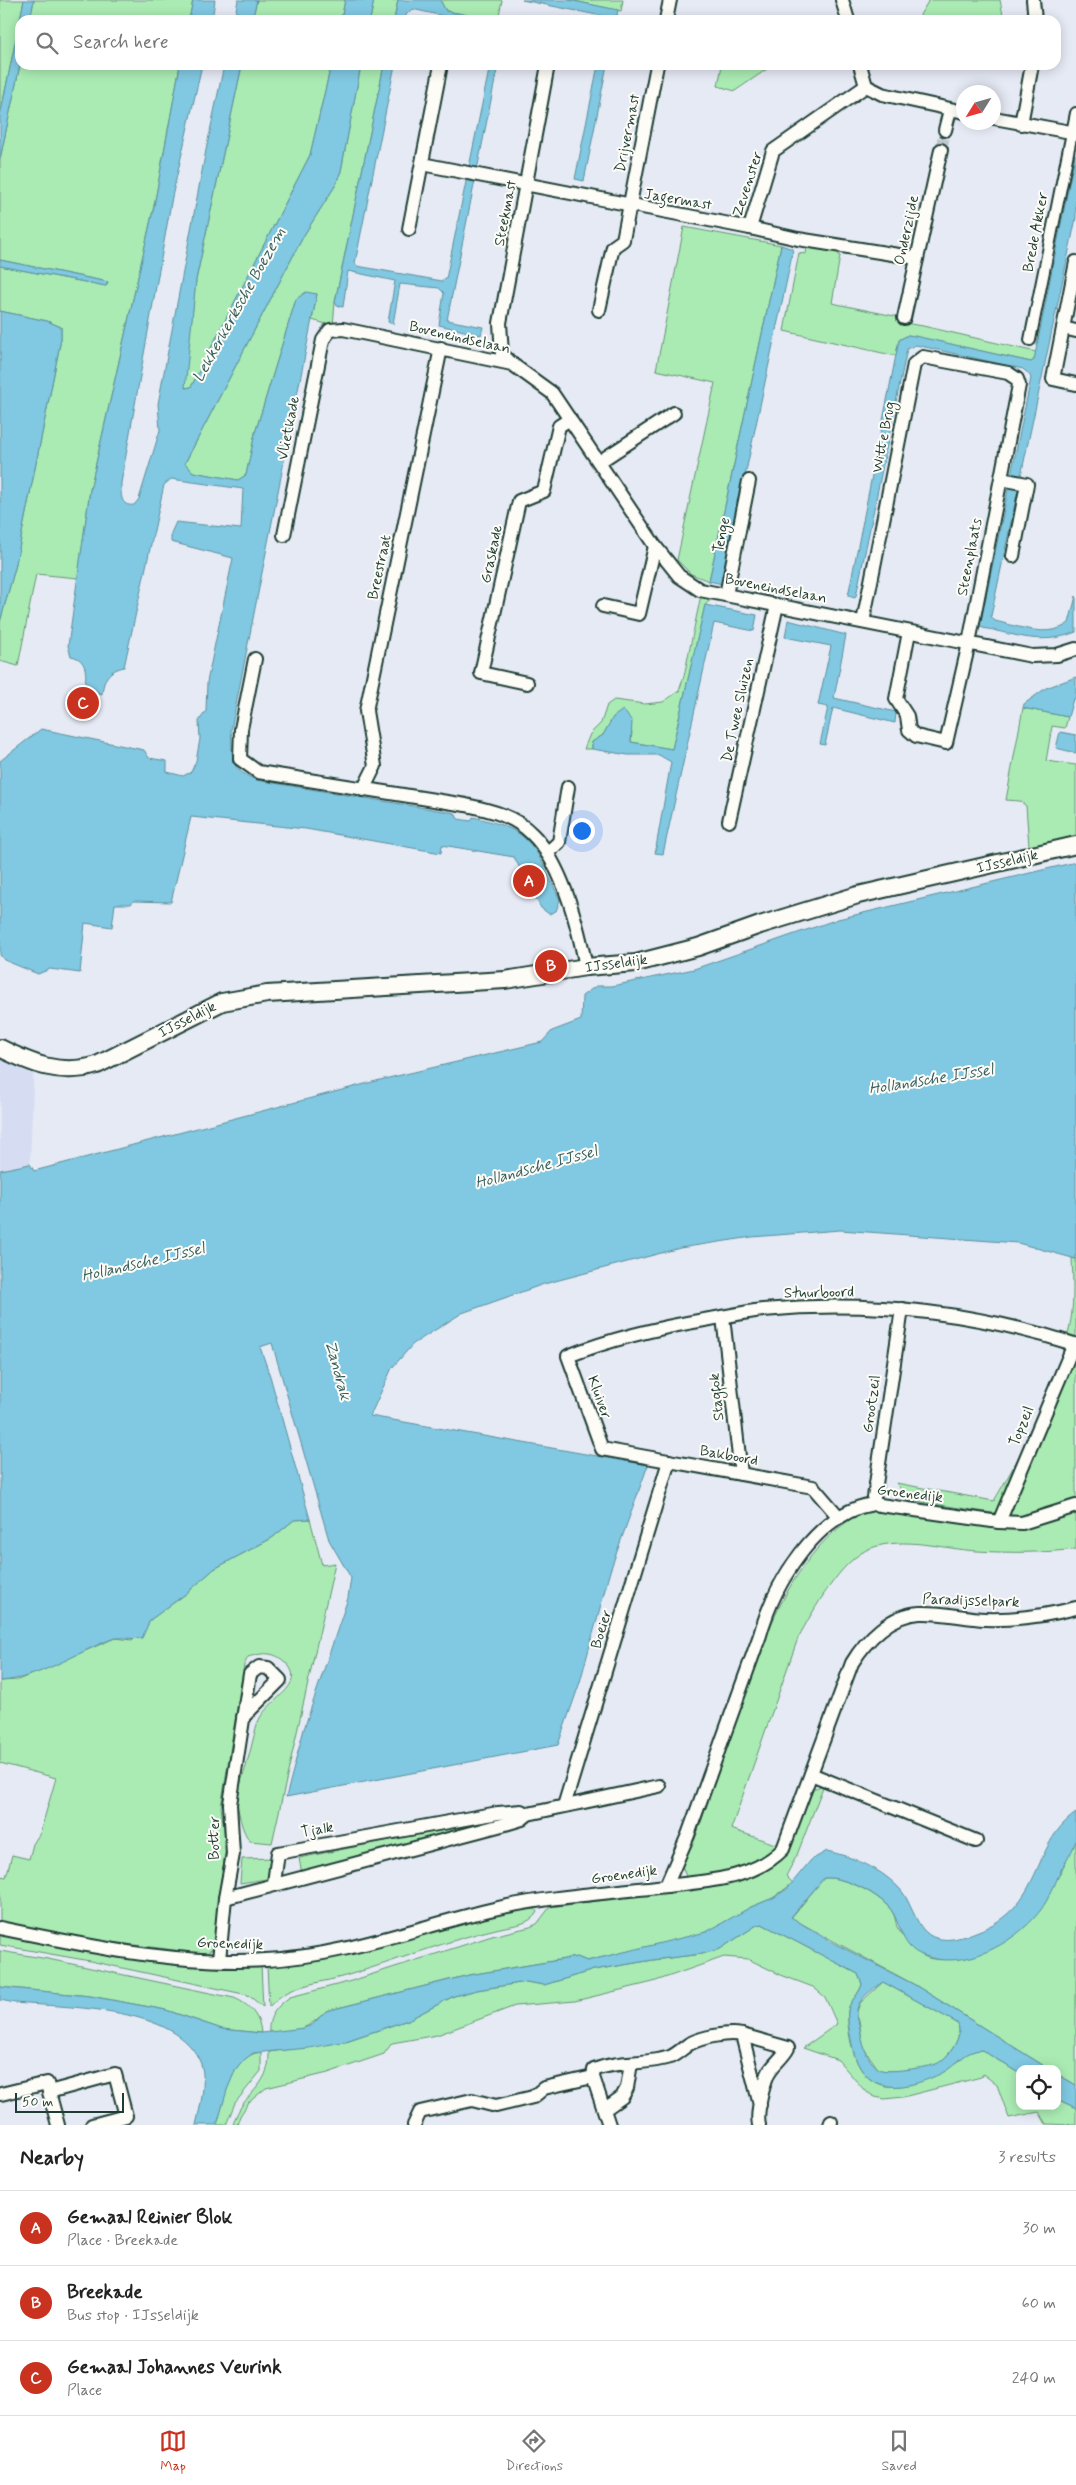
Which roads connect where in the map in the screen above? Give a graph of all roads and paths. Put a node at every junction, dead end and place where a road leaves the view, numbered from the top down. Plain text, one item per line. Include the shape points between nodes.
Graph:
1 (670, 0) edge
2 (842, 0) edge
3 (1033, 0) edge
4 (667, 15) edge
5 (846, 15) edge
6 (1034, 15) edge
7 (440, 70) edge
8 (547, 70) edge
9 (656, 70) edge
10 (861, 70) edge
11 (1031, 70) edge
12 (866, 86) junction
13 (950, 110) junction
14 (956, 111) edge
15 (1076, 113) edge
16 (1001, 120) edge
17 (1021, 124) junction
18 (945, 130) tunnel mouth
19 (1074, 132) edge
20 (941, 150) tunnel mouth
21 (422, 164) junction
22 (527, 186) junction
23 (629, 206) junction
24 (750, 228) junction
25 (409, 229) dead end
26 (917, 258) junction
27 (1076, 262) edge
28 (599, 310) dead end
29 (904, 318) dead end
30 (1063, 328) junction
31 (330, 330) joint
32 (1076, 331) edge
33 (1030, 340) dead end
34 (441, 348) junction
35 (512, 364) junction
36 (1016, 379) joint
37 (1076, 384) edge
38 (674, 413) dead end
39 (570, 419) junction
40 (599, 462) junction
41 (1017, 480) junction
42 (749, 481) dead end
43 (284, 535) dead end
44 (655, 546) junction
45 (1013, 556) dead end
46 (726, 595) junction
47 (776, 605) junction
48 (604, 606) dead end
49 (863, 622) junction
50 (909, 632) junction
51 (969, 642) junction
52 (1076, 649) edge
53 (255, 658) dead end
54 (527, 683) dead end
55 (568, 787) dead end
56 (363, 790) junction
57 (730, 821) dead end
58 (1076, 845) edge
59 (547, 853) junction
60 (586, 967) junction
61 (0, 1048) edge
62 (902, 1309) junction
63 (723, 1317) junction
64 (1074, 1344) joint
65 (568, 1356) joint
66 (602, 1449) joint
67 (669, 1461) junction
68 (741, 1474) junction
69 (873, 1504) junction
70 (1076, 1506) edge
71 (838, 1516) junction
72 (999, 1522) junction
73 (1076, 1608) edge
74 (243, 1716) dead end
75 (811, 1774) junction
76 (659, 1786) dead end
77 (564, 1806) junction
78 (528, 1814) junction
79 (392, 1832) junction
80 (976, 1841) dead end
81 (397, 1852) junction
82 (274, 1884) junction
83 (666, 1886) junction
84 (225, 1898) junction
85 (0, 1928) edge
86 (219, 1960) junction
87 (742, 2035) junction
88 (631, 2063) junction
89 (593, 2077) junction
90 (49, 2092) junction
91 (1, 2094) dead end
92 (760, 2105) junction
93 (605, 2108) junction
94 (127, 2120) edge
95 (58, 2125) edge
96 (92, 2125) edge
97 (414, 2125) edge
98 (609, 2125) edge
99 (759, 2125) edge

1 - 4 street
2 - 5 street
3 - 6 street
7 - 21 street
8 - 22 street, Steekmast
9 - 23 street, Drijvermast
10 - 12 street
11 - 17 street
12 - 13 street via 882,94
12 - 24 street, Zevenster via 773,151
13 - 14 street
13 - 18 street
15 - 19 street, Brede Akker
16 - 17 street
17 - 19 street
19 - 33 street, Brede Akker
20 - 26 street, Onderzijde
21 - 22 street, Jagermast
21 - 25 street
22 - 23 street, Jagermast
22 - 35 street, Steekmast via 500,323 502,354
23 - 24 street, Jagermast
23 - 28 street, Jagermast via 623,240 613,247
24 - 26 street, Zevenster
26 - 29 street, Onderzijde
27 - 30 street
30 - 32 street
30 - 37 street via 1053,379
31 - 34 street, Boveneindselaan via 343,329
31 - 43 street, Vlietkade via 323,340
34 - 35 street, Boveneindselaan
34 - 56 street, Breestraat via 366,711 374,766
35 - 39 street, Boveneindselaan via 552,393
36 - 41 street, Steenplaats via 1019,385
36 - 49 street, Witte Brug via 1008,373 922,357 914,364
38 - 40 street
39 - 40 street, Boveneindselaan
39 - 54 street, Graskade via 559,426 544,491 519,501 481,673
40 - 44 street, Boveneindselaan
41 - 45 street, Steenplaats
41 - 51 street, Steenplaats
42 - 46 street, Tenge
44 - 46 street, Boveneindselaan via 679,576 700,590
44 - 48 street via 639,614
46 - 47 street, Boveneindselaan
47 - 49 street, Boveneindselaan
47 - 57 street, De Twee Sluizen
49 - 50 street, Boveneindselaan
50 - 51 street, Boveneindselaan
50 - 51 street via 896,699 907,716 909,730 916,736 946,743
51 - 52 street, Boveneindselaan via 1032,656 1057,655
53 - 56 street via 241,729 240,759 258,772
55 - 59 street via 559,842
56 - 59 street via 488,810 520,824
58 - 60 street, IJsseldijk via 858,895 698,947 636,963
59 - 60 street via 573,914
60 - 61 street, IJsseldijk via 505,980 267,994 222,1002 97,1065 68,1071 51,1069
62 - 63 street, Stuurboord via 802,1307
62 - 64 street, Stuurboord via 945,1313 1024,1328
62 - 69 street, Grootzeil
63 - 65 street, Stuurboord via 644,1332 597,1344
63 - 68 street, Stagfok
64 - 72 street, Topzeil
65 - 66 street, Kluiver
66 - 67 street, Bakboord
67 - 68 street, Bakboord
67 - 77 street, Boeier
68 - 71 street, Bakboord via 812,1487
69 - 71 street, Groenedijk via 857,1506
69 - 72 street, Groenedijk
70 - 72 street, Groenedijk via 1022,1523
71 - 83 street, Groenedijk via 811,1541 766,1612 688,1835
73 - 75 street, Paradijsselpark via 1023,1619 920,1613 906,1616 878,1632 861,1648 852,1663
74 - 84 street, Botter via 230,1804 233,1854
75 - 80 street
75 - 83 street, Paradijsselpark via 783,1849 772,1861 760,1868 716,1880
76 - 77 street, Tjalk
77 - 78 street, Tjalk
78 - 79 street, Tjalk via 520,1811 498,1813
78 - 81 street, Tjalk via 502,1825
79 - 81 street
79 - 82 street, Tjalk via 278,1853
81 - 82 street, Tjalk
82 - 84 street, Tjalk
83 - 86 street, Groenedijk via 508,1906 320,1955 264,1961
84 - 86 street, Botter
85 - 86 street, Groenedijk via 104,1948
87 - 88 street via 731,2033 691,2043 672,2056
87 - 92 street
87 - 92 street via 788,2048 768,2072
88 - 89 street via 604,2065 594,2070
88 - 93 street via 627,2088 622,2096
89 - 93 street
89 - 97 street via 544,2088 533,2097 496,2106 472,2100 420,2112
90 - 91 street via 46,2083
90 - 94 street via 115,2074
90 - 95 street
92 - 99 street
93 - 98 street
94 - 96 street

